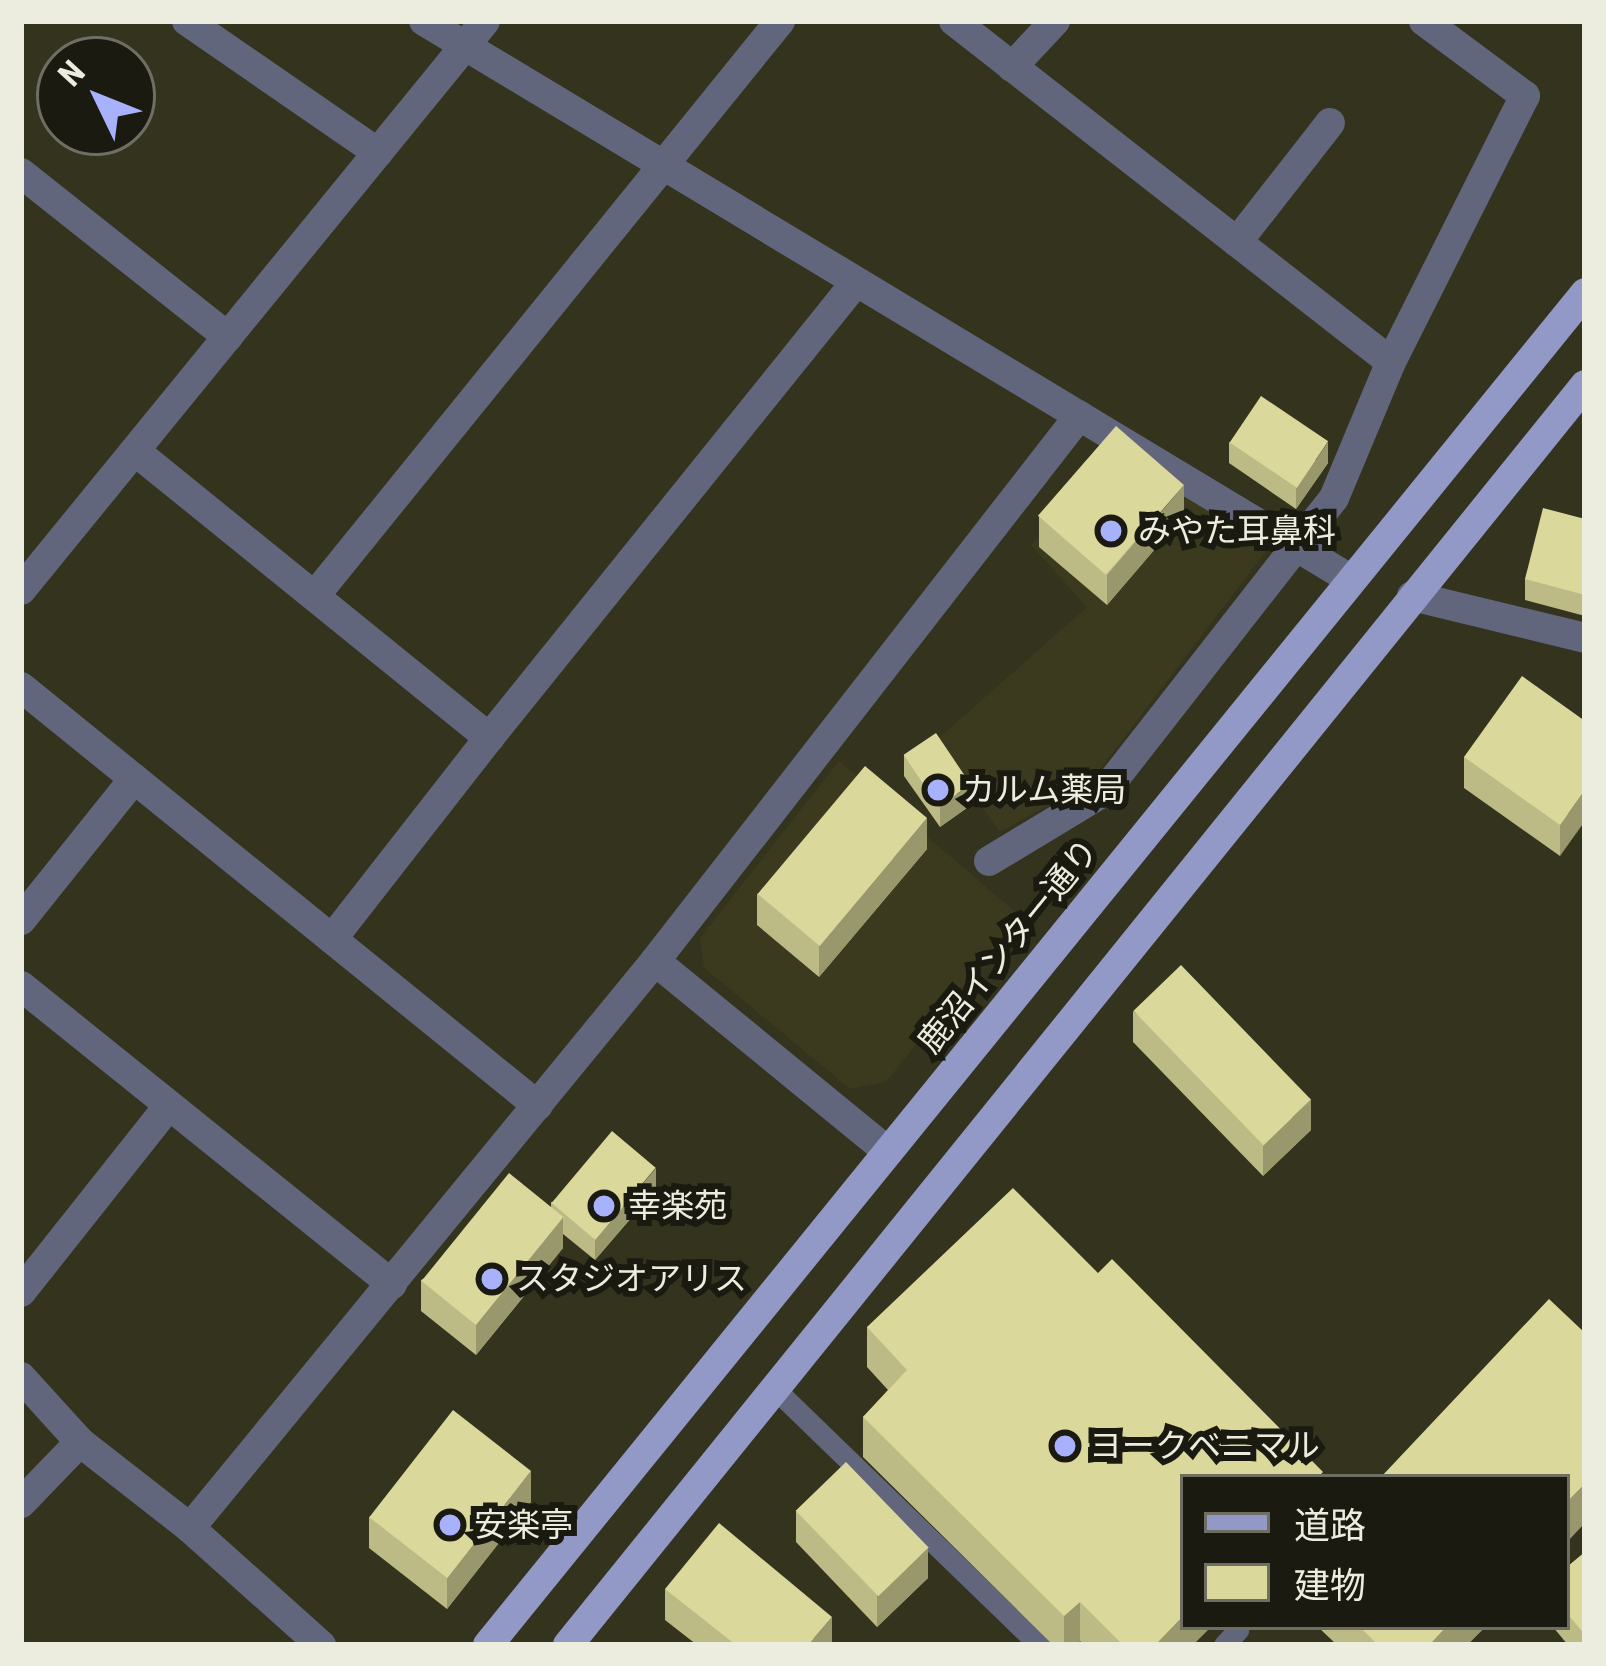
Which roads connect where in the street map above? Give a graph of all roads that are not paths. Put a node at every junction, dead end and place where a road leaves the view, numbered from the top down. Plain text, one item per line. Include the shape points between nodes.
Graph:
1 (187, 21) edge
2 (424, 21) edge
3 (485, 21) edge
4 (780, 21) edge
5 (954, 21) edge
6 (1055, 21) edge
7 (1424, 21) edge
8 (464, 47) junction
9 (1012, 67) junction
10 (1330, 123) dead end
11 (378, 153) junction
12 (664, 166) junction
13 (21, 173) edge
14 (1237, 242) junction
15 (856, 282) junction
16 (1585, 293) edge
17 (228, 337) junction
18 (1391, 362) junction
19 (1585, 385) edge
20 (1079, 416) junction
21 (135, 451) junction
22 (1294, 543) junction
23 (1350, 579) junction
24 (21, 590) edge
25 (317, 593) junction
26 (1412, 596) junction
27 (1585, 638) edge
28 (21, 687) edge
29 (489, 738) junction
30 (134, 778) junction
31 (989, 861) dead end
32 (21, 920) edge
33 (332, 939) junction
34 (655, 961) junction
35 (21, 986) edge
36 (169, 1105) junction
37 (538, 1106) junction
38 (888, 1152) junction
39 (392, 1283) junction
40 (21, 1292) edge
41 (21, 1377) edge
42 (773, 1388) junction
43 (80, 1442) junction
44 (21, 1503) edge
45 (190, 1528) junction
46 (321, 1645) edge
47 (488, 1645) edge
48 (568, 1645) edge
49 (1039, 1645) edge

1 - 11 street
2 - 8 street
3 - 8 street
4 - 12 street
5 - 9 street
6 - 9 street
7 - 18 street via 1525,97
8 - 11 street
8 - 12 street
9 - 14 street
10 - 14 street
11 - 17 street
12 - 15 street
12 - 25 street
13 - 17 street
14 - 18 street
15 - 20 street
15 - 29 street
16 - 23 main road, 鹿沼インター通り
17 - 21 street
18 - 22 street via 1334,498
19 - 26 main road
20 - 22 street
20 - 34 street
21 - 24 street
21 - 25 street
22 - 23 street
22 - 31 street via 1105,790
23 - 38 main road, 鹿沼インター通り
25 - 29 street
26 - 27 street
26 - 42 main road
28 - 30 street
29 - 33 street
30 - 32 street
30 - 33 street
33 - 37 street
34 - 37 street
34 - 38 street
35 - 36 street
36 - 39 street
36 - 40 street
37 - 39 street
38 - 47 main road, 鹿沼インター通り
39 - 45 street
41 - 43 street
42 - 48 main road
42 - 49 lane
43 - 44 street
43 - 45 street
45 - 46 street

